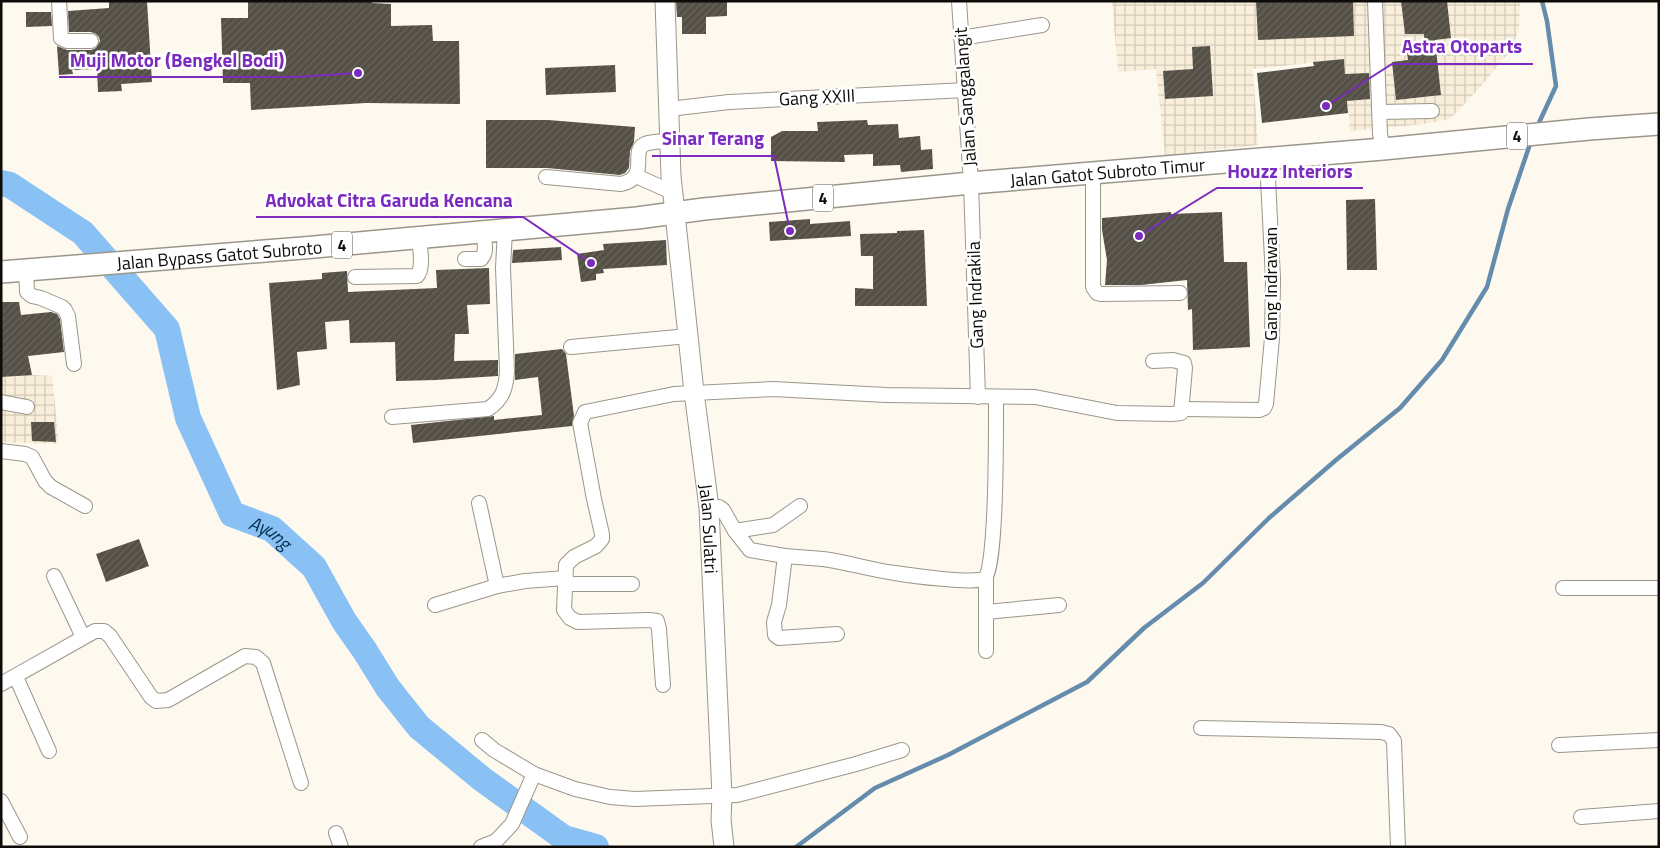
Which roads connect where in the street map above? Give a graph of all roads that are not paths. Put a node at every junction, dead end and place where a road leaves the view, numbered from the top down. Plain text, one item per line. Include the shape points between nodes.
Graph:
1 (59, 1) edge
2 (664, 1) edge
3 (959, 1) edge
4 (1375, 1) edge
5 (1042, 25) dead end
6 (961, 38) junction
7 (91, 41) dead end
8 (966, 90) junction
9 (669, 109) junction
10 (1432, 111) dead end
11 (1380, 112) junction
12 (1659, 124) edge
13 (670, 141) junction
14 (1383, 149) junction
15 (1268, 159) junction
16 (1093, 174) junction
17 (546, 176) dead end
18 (636, 176) junction
19 (971, 188) junction
20 (672, 192) junction
21 (676, 213) junction
22 (505, 230) junction
23 (483, 232) junction
24 (419, 238) junction
25 (465, 259) dead end
26 (32, 269) junction
27 (1, 272) edge
28 (355, 277) dead end
29 (1180, 293) dead end
30 (688, 336) junction
31 (571, 347) dead end
32 (1153, 361) dead end
33 (74, 364) dead end
34 (694, 392) junction
35 (978, 397) junction
36 (996, 397) junction
37 (1, 402) edge
38 (27, 407) dead end
39 (1182, 409) junction
40 (392, 418) dead end
41 (1, 451) edge
42 (479, 503) dead end
43 (85, 506) dead end
44 (800, 506) dead end
45 (709, 508) junction
46 (734, 531) junction
47 (786, 556) junction
48 (54, 576) dead end
49 (986, 577) junction
50 (566, 581) junction
51 (632, 584) dead end
52 (497, 586) junction
53 (1563, 588) dead end
54 (1659, 588) edge
55 (435, 605) dead end
56 (1058, 605) dead end
57 (986, 612) junction
58 (837, 634) dead end
59 (82, 637) junction
60 (986, 651) dead end
61 (16, 677) junction
62 (1, 684) edge
63 (663, 685) dead end
64 (1201, 728) dead end
65 (482, 740) dead end
66 (1659, 740) edge
67 (1559, 745) dead end
68 (902, 750) dead end
69 (50, 751) dead end
70 (534, 774) junction
71 (301, 783) dead end
72 (722, 796) junction
73 (1, 801) edge
74 (1659, 811) edge
75 (1581, 816) dead end
76 (336, 833) dead end
77 (20, 837) dead end
78 (498, 844) edge
79 (340, 847) edge
80 (481, 847) edge
81 (724, 847) edge
82 (1398, 847) edge

1 - 7 street via 62,38
2 - 9 main road, Jalan Sulatri
3 - 6 street, Jalan Sanggalangit
4 - 11 street
5 - 6 street
6 - 8 street, Jalan Sanggalangit
8 - 9 street, Gang XXIII via 729,102
8 - 19 street, Jalan Sanggalangit
9 - 13 main road, Jalan Sulatri
10 - 11 street
11 - 14 street
12 - 14 highway, Jalan Gatot Subroto Timur / 4
13 - 18 street via 644,145 639,150
13 - 20 main road, Jalan Sulatri
14 - 15 highway, Jalan Gatot Subroto Timur / 4
15 - 16 highway, Jalan Gatot Subroto Timur / 4
15 - 39 street, Gang Indrawan via 1273,300 1266,404 1259,410
16 - 19 highway, Jalan Gatot Subroto Timur / 4
16 - 29 street via 1094,291 1101,294
17 - 18 street via 621,184 631,182
18 - 20 street
19 - 21 highway, Jalan Gatot Subroto Timur / 4
19 - 35 street, Gang Indrakila
20 - 21 main road, Jalan Sulatri
21 - 22 highway, Jalan Bypass Gatot Subroto / 4
21 - 30 main road, Jalan Sulatri
22 - 23 highway, Jalan Bypass Gatot Subroto / 4
22 - 40 street via 506,384 502,396 488,409
23 - 24 highway, Jalan Bypass Gatot Subroto / 4
23 - 25 street via 483,257
24 - 26 highway, Jalan Bypass Gatot Subroto / 4
24 - 28 street via 421,267 418,276
26 - 27 highway, Jalan Bypass Gatot Subroto / 4
26 - 33 street via 28,292 62,307 68,316
30 - 31 street
30 - 34 main road, Jalan Sulatri
32 - 39 street via 1184,363
34 - 35 street via 773,389
34 - 45 main road, Jalan Sulatri
34 - 50 street via 659,396 582,415 580,423 602,539 566,565
35 - 36 street
36 - 39 street via 1034,397 1117,413 1172,414 1181,413
36 - 49 street via 994,520
37 - 38 street
41 - 43 street via 32,457 51,487
42 - 52 street
44 - 46 street via 774,525
45 - 46 street via 723,510
45 - 72 main road, Jalan Sulatri
46 - 47 street via 750,550
47 - 49 street via 976,582
47 - 58 street via 774,622 775,635 779,638
48 - 59 street
49 - 57 street
50 - 51 street
50 - 52 street via 525,581
50 - 63 street via 564,610 574,621 657,621
52 - 55 street
53 - 54 street
56 - 57 street
57 - 60 street
59 - 61 street
59 - 71 street via 95,631 104,631 110,636 156,701 168,700 245,656 259,659 263,663
61 - 62 street
61 - 69 street
64 - 82 street via 1389,734 1394,741
65 - 70 street
66 - 67 street
68 - 72 street via 737,795
70 - 72 street via 610,797
70 - 78 street via 512,824
72 - 81 main road, Jalan Sulatri
73 - 77 street
74 - 75 street
76 - 79 street
78 - 80 street

